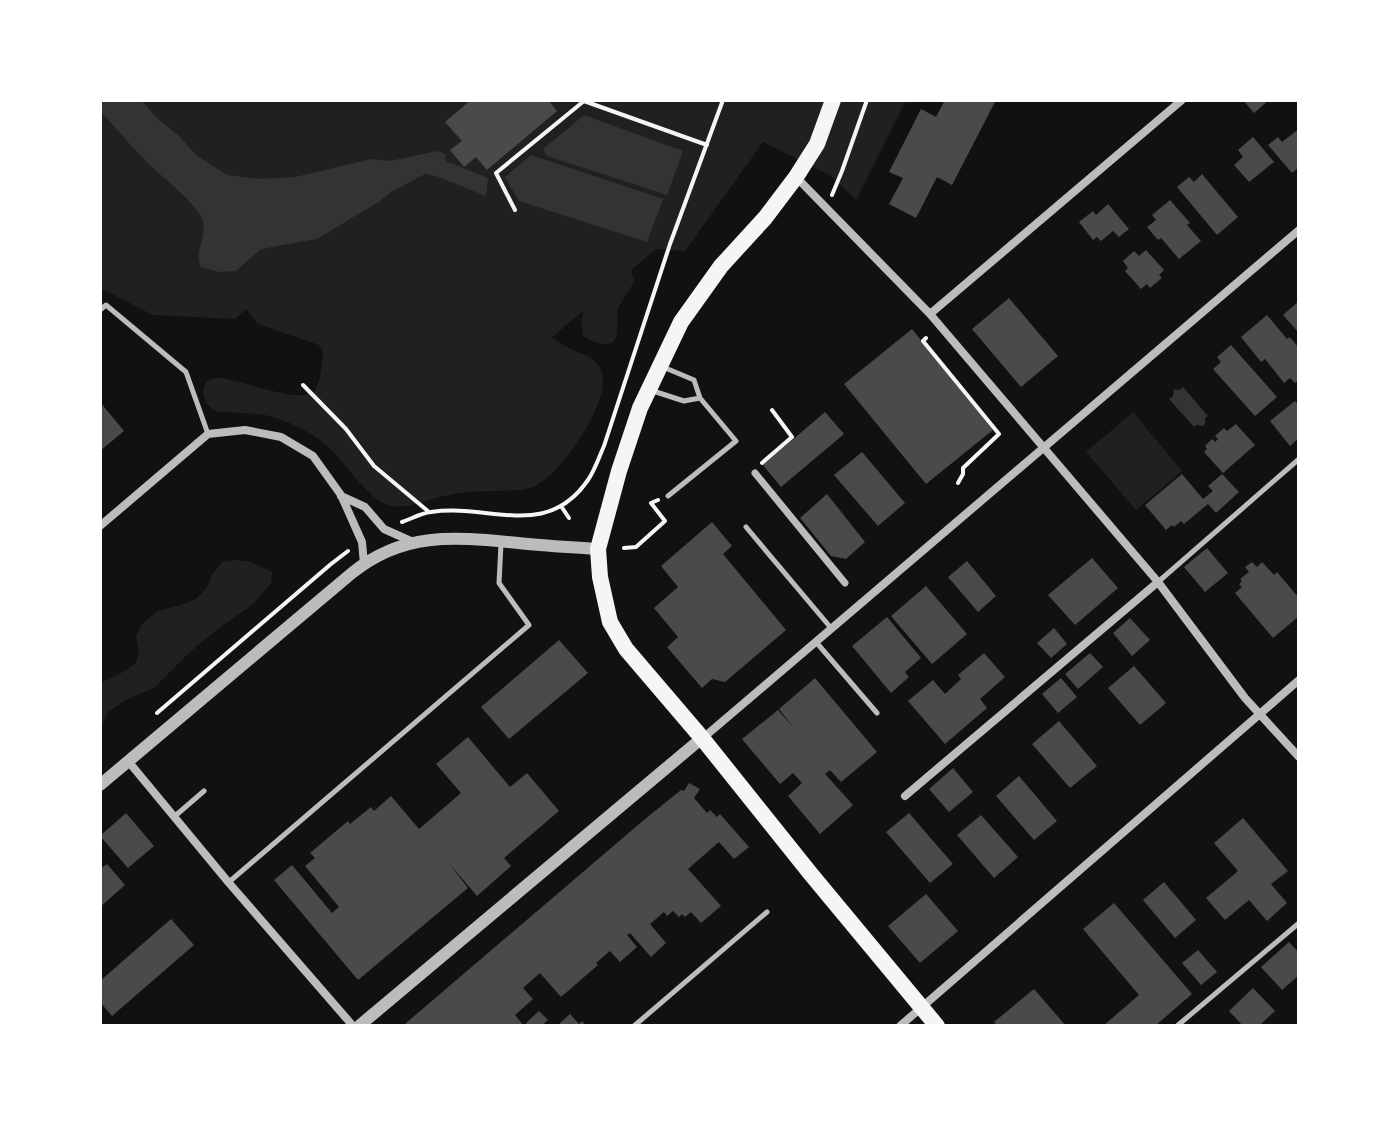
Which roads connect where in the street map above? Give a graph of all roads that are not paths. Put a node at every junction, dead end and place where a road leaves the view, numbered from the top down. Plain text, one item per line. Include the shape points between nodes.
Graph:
1 (833, 100) edge
2 (1182, 100) edge
3 (796, 177) junction
4 (1299, 230) edge
5 (100, 310) edge
6 (930, 314) junction
7 (661, 366) junction
8 (649, 390) junction
9 (700, 398) junction
10 (208, 434) junction
11 (1043, 448) junction
12 (1299, 459) edge
13 (755, 473) road end
14 (341, 495) junction
15 (668, 496) road end
16 (100, 526) edge
17 (746, 527) dead end
18 (501, 541) junction
19 (415, 543) junction
20 (598, 549) junction
21 (364, 564) junction
22 (1158, 582) junction
23 (845, 583) dead end
24 (831, 628) junction
25 (815, 642) junction
26 (1299, 680) edge
27 (877, 713) dead end
28 (1258, 713) junction
29 (702, 738) junction
30 (1299, 757) edge
31 (128, 761) junction
32 (100, 785) edge
33 (204, 791) dead end
34 (905, 796) dead end
35 (174, 817) junction
36 (229, 883) junction
37 (767, 912) dead end
38 (1299, 923) edge
39 (922, 1007) junction
40 (353, 1026) edge
41 (359, 1026) edge
42 (634, 1026) edge
43 (900, 1026) edge
44 (937, 1026) edge
45 (1177, 1026) edge

1 - 3 main road via 817,144
2 - 6 street
3 - 6 street
3 - 7 main road via 721,266 681,322
4 - 11 street
5 - 10 lane via 106,305 186,372
6 - 11 street
7 - 8 main road
7 - 9 lane via 694,380
8 - 9 lane via 684,401
8 - 20 main road
9 - 15 lane via 736,441
10 - 14 street via 245,430 281,437 313,456
10 - 16 street
11 - 22 street
11 - 24 street
12 - 22 lane
13 - 23 street
14 - 19 street via 365,507 384,529
14 - 21 street via 362,542
17 - 24 lane
18 - 19 street via 454,538
18 - 20 street
18 - 36 lane via 499,583 529,625
19 - 21 street
20 - 29 main road via 610,622 626,649
21 - 31 street
22 - 28 street
22 - 34 street
24 - 25 street
25 - 27 lane
25 - 29 street
26 - 28 street
28 - 30 street
28 - 39 street
29 - 39 main road
29 - 41 street
31 - 32 street
31 - 35 street
33 - 35 lane
35 - 36 street
36 - 40 street
37 - 42 lane
38 - 45 lane
39 - 43 street
39 - 44 main road

